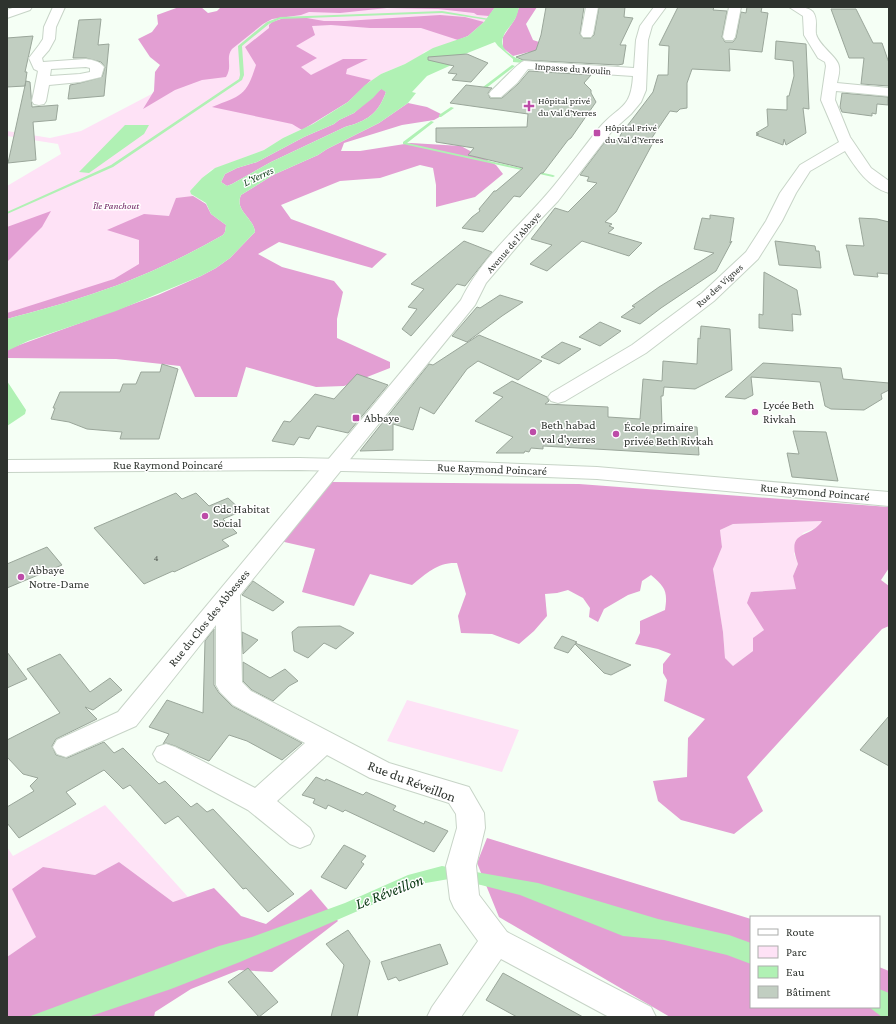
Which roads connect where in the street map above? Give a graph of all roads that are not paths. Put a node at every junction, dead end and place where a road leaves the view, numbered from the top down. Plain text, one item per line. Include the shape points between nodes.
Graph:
1 (26, 7) edge
2 (592, 7) edge
3 (660, 7) edge
4 (735, 7) edge
5 (795, 7) edge
6 (56, 11) edge
7 (7, 14) edge
8 (587, 34) dead end
9 (729, 37) dead end
10 (39, 66) junction
11 (639, 72) junction
12 (43, 81) junction
13 (831, 86) junction
14 (889, 92) edge
15 (496, 94) dead end
16 (39, 101) dead end
17 (847, 143) junction
18 (889, 188) edge
19 (558, 397) dead end
20 (94, 465) junction
21 (334, 465) junction
22 (7, 466) edge
23 (7, 476) edge
24 (889, 499) edge
25 (228, 594) junction
26 (324, 742) junction
27 (66, 747) dead end
28 (166, 754) dead end
29 (258, 802) junction
30 (300, 836) dead end
31 (496, 940) junction
32 (442, 1017) edge
33 (640, 1017) edge

1 - 7 street
2 - 8 street
3 - 11 street, Avenue de l'Abbaye via 646,26
4 - 9 street
5 - 13 street via 808,14 810,35 833,66
6 - 10 street via 49,39 35,58
10 - 12 street via 45,70
10 - 12 street via 86,63 98,67 96,74 88,77
11 - 15 street, Impasse du Moulin via 524,65
11 - 21 street, Avenue de l'Abbaye via 639,90 634,102 594,142 552,198 478,282 469,301
12 - 16 street
13 - 14 street
13 - 17 street via 828,100
17 - 18 street via 866,171
17 - 19 street, Rue des Vignes via 805,168 752,255 708,298 639,349
20 - 21 street, Rue Raymond Poincaré
20 - 22 street, Rue Raymond Poincaré
20 - 23 street, Rue Raymond Poincaré
21 - 24 street, Rue Raymond Poincaré via 597,473
21 - 25 street, Rue du Clos des Abbesses
25 - 26 street, Rue du Réveillon via 230,685 242,698
25 - 27 street, Rue du Clos des Abbesses via 127,719
26 - 29 street
26 - 31 street, Rue du Réveillon via 380,772 459,795 470,814 471,828 461,866 465,899
28 - 29 street
29 - 30 street
31 - 32 street
31 - 33 street, Rue du Réveillon

